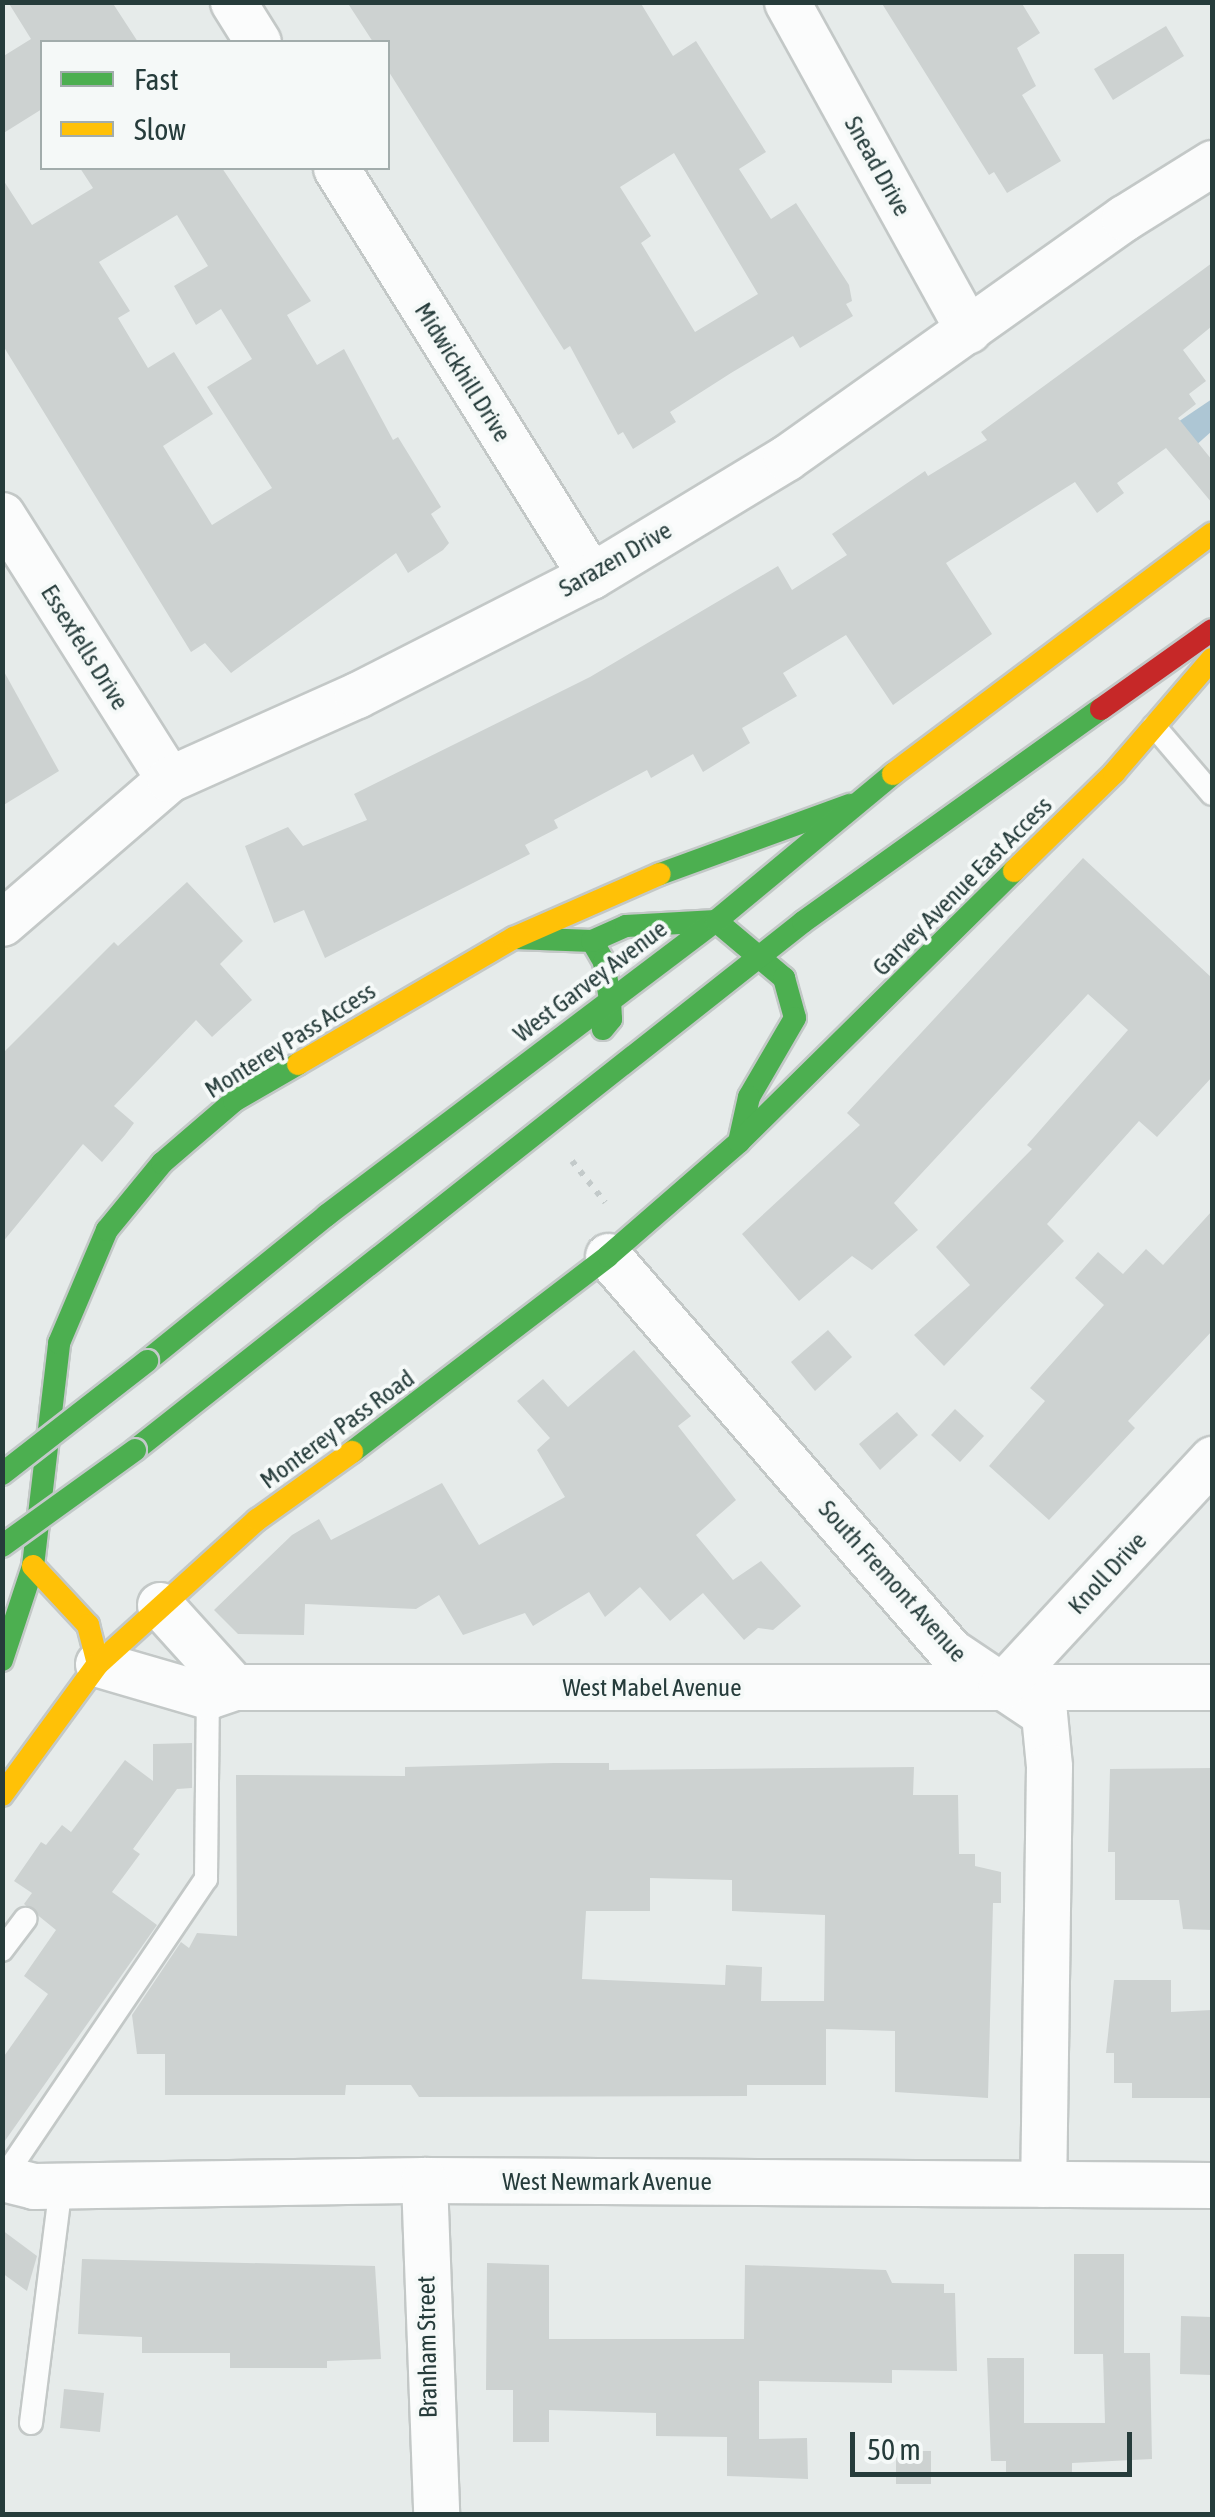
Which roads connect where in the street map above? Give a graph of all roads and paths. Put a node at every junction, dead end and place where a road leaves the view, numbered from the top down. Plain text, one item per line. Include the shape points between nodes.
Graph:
1 (233, 2) edge
2 (787, 2) edge
3 (257, 40) edge
4 (1212, 164) edge
5 (337, 170) edge
6 (968, 330) junction
7 (2, 515) edge
8 (1212, 534) edge
9 (590, 576) junction
10 (1212, 630) edge
11 (1212, 659) edge
12 (1154, 726) junction
13 (168, 780) junction
14 (1212, 794) edge
15 (853, 804) junction
16 (716, 921) junction
17 (2, 922) edge
18 (514, 938) junction
19 (592, 941) junction
20 (758, 958) junction
21 (610, 1000) junction
22 (585, 1052) dead end
23 (740, 1142) junction
24 (563, 1150) dead end
25 (606, 1203) dead end
26 (394, 1214) dead end
27 (396, 1240) junction
28 (608, 1256) junction
29 (1212, 1459) edge
30 (2, 1474) edge
31 (2, 1546) edge
32 (33, 1566) junction
33 (160, 1604) junction
34 (2, 1660) edge
35 (98, 1664) junction
36 (1212, 1687) edge
37 (1000, 1688) junction
38 (221, 1691) junction
39 (2, 1795) edge
40 (25, 1919) dead end
41 (2, 1950) edge
42 (3, 2178) edge
43 (424, 2180) junction
44 (1043, 2184) junction
45 (1212, 2184) edge
46 (61, 2186) junction
47 (31, 2424) dead end
48 (436, 2514) edge

1 - 3 street
2 - 6 street, Snead Drive
4 - 6 street, Sarazen Drive
5 - 9 street, Midwickhill Drive
6 - 9 street, Sarazen Drive via 786,458
7 - 13 street, Essexfells Drive
8 - 15 main road, West Garvey Avenue
9 - 13 street, Sarazen Drive via 357,695
10 - 20 main road
11 - 12 main road, Garvey Avenue East Access
12 - 14 lane
12 - 23 main road, Garvey Avenue East Access
13 - 17 street, Sarazen Drive
15 - 16 main road, West Garvey Avenue
15 - 18 main road, Monterey Pass Access via 652,877
16 - 19 main road via 626,926
16 - 20 main road
16 - 21 main road, West Garvey Avenue
18 - 19 main road
18 - 32 main road, Monterey Pass Access via 234,1101 162,1164 107,1230 60,1343
19 - 21 main road via 604,962
20 - 23 main road via 784,978 795,1018 749,1097
20 - 27 main road
21 - 22 main road via 612,1019
21 - 30 main road, West Garvey Avenue, bridge
23 - 28 main road, Monterey Pass Road
24 - 25 path
26 - 27 main road
27 - 31 main road, bridge via 135,1450
28 - 33 main road, Monterey Pass Road via 258,1520
28 - 37 street, South Fremont Avenue via 950,1651
29 - 37 street, Knoll Drive
32 - 34 main road
32 - 35 main road via 88,1625
33 - 35 main road, Monterey Pass Road
33 - 38 street
35 - 38 street, West Mabel Avenue
35 - 39 main road, Monterey Pass Road
36 - 37 street, West Mabel Avenue
37 - 38 street, West Mabel Avenue
37 - 44 street, South Fremont Avenue via 1044,1714 1049,1731
38 - 42 lane via 206,1880
40 - 41 lane
42 - 46 street, West Newmark Avenue
43 - 44 street, West Newmark Avenue
43 - 46 street, West Newmark Avenue
43 - 48 street, Branham Street
44 - 45 street, West Newmark Avenue
46 - 47 lane

